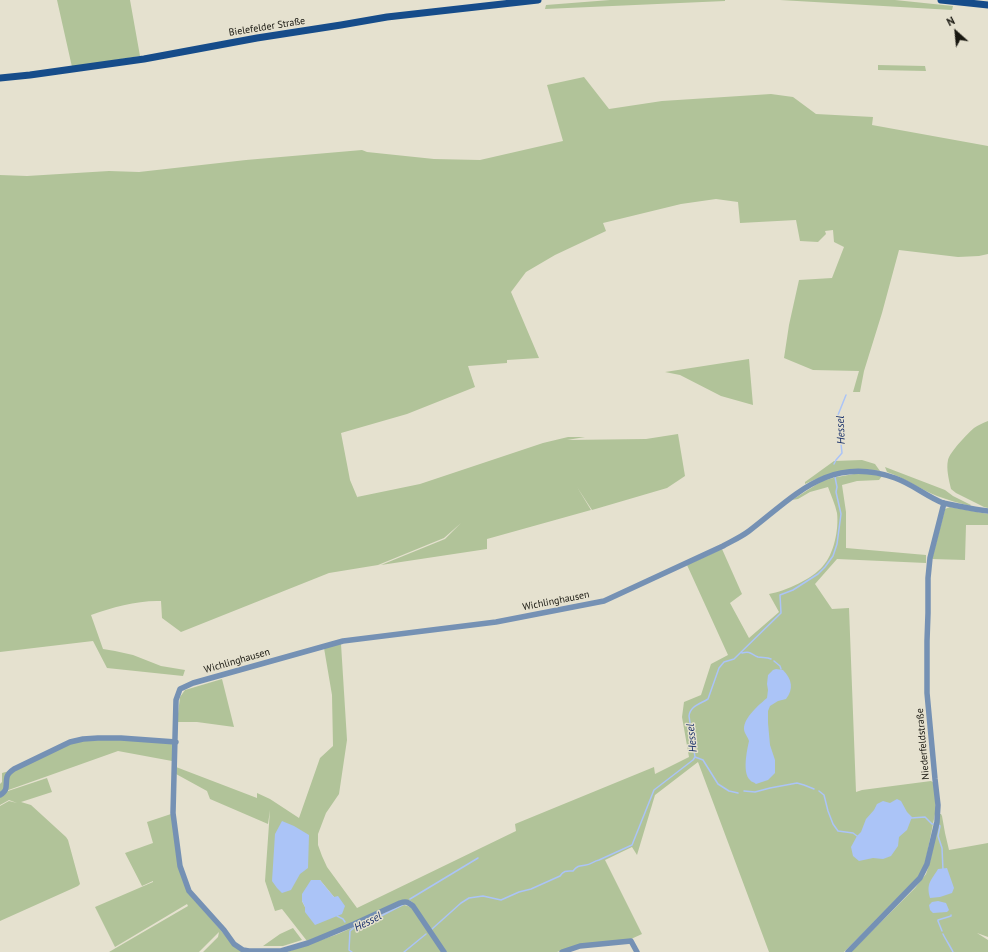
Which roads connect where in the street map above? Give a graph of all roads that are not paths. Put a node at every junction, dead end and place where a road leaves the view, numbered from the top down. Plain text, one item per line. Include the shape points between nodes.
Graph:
1 (538, 0) edge
2 (941, 0) edge
3 (988, 5) edge
4 (0, 78) edge
5 (944, 503) junction
6 (988, 511) edge
7 (176, 742) junction
8 (0, 796) edge
9 (281, 951) edge
10 (444, 952) edge
11 (562, 952) edge
12 (637, 952) edge
13 (848, 952) edge

1 - 4 main road, Bielefelder Straße via 387,17 144,59
2 - 3 main road
5 - 6 street, Wichlinghausen
5 - 7 street, Wichlinghausen via 884,474 837,474 808,486 739,538 604,601 496,622 343,641 193,683 180,689 176,700
5 - 13 street, Niederfeldstraße via 930,558 926,641 927,693 938,805 936,825 927,864 920,878
7 - 8 street via 98,738 70,742 10,772 6,787
7 - 9 street, Wichlinghausen via 173,813 180,866 189,891 238,947 249,951
9 - 10 street, Wichlinghausen via 308,943 400,903 409,902
11 - 12 street via 580,946 631,941

